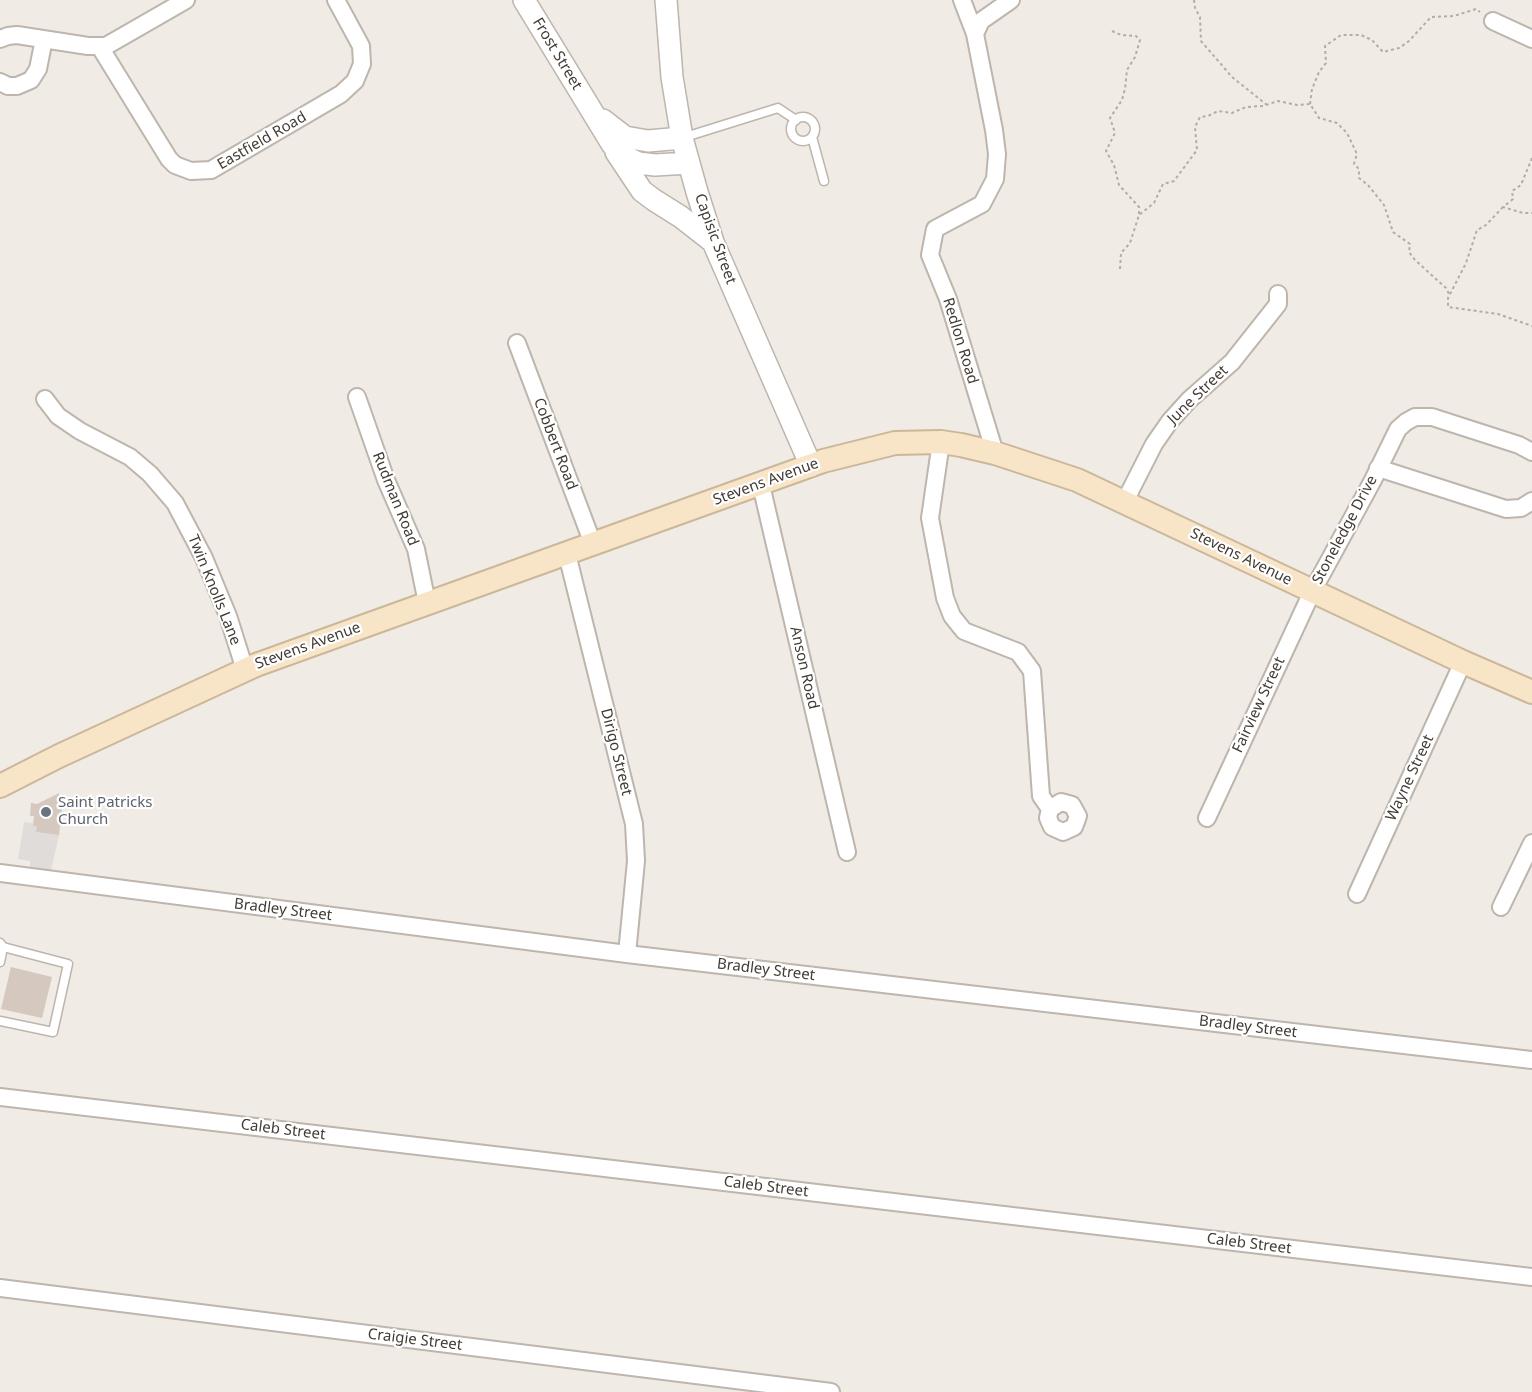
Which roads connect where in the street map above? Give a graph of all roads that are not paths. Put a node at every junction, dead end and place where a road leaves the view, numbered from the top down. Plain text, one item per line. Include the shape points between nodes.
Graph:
1 (186, 0) edge
2 (336, 0) edge
3 (524, 0) edge
4 (666, 0) edge
5 (962, 0) edge
6 (1011, 0) edge
7 (1492, 21) road end
8 (975, 34) junction
9 (0, 39) edge
10 (44, 39) junction
11 (1532, 39) edge
12 (100, 47) junction
13 (0, 82) edge
14 (589, 107) junction
15 (796, 120) junction
16 (812, 136) junction
17 (682, 138) junction
18 (612, 144) junction
19 (689, 164) junction
20 (824, 181) dead end
21 (713, 242) junction
22 (1278, 294) dead end
23 (517, 343) dead end
24 (357, 397) dead end
25 (45, 399) dead end
26 (941, 442) junction
27 (1532, 452) edge
28 (995, 453) junction
29 (811, 466) junction
30 (1378, 468) junction
31 (761, 485) junction
32 (1125, 501) junction
33 (1532, 501) edge
34 (593, 544) junction
35 (567, 554) junction
36 (1312, 592) junction
37 (427, 603) junction
38 (1463, 662) junction
39 (245, 670) junction
40 (1532, 692) edge
41 (0, 786) edge
42 (1050, 809) dead end
43 (1207, 818) dead end
44 (1532, 843) edge
45 (847, 852) dead end
46 (0, 873) edge
47 (1357, 894) dead end
48 (1501, 907) dead end
49 (2, 945) edge
50 (627, 954) junction
51 (0, 962) edge
52 (0, 1021) edge
53 (1532, 1060) edge
54 (0, 1097) edge
55 (1532, 1277) edge
56 (0, 1288) edge
57 (831, 1392) edge

1 - 12 street via 111,45
2 - 12 street, Eastfield Road via 361,46 362,64 355,81 341,94 211,170 191,171 169,159
3 - 14 street, Frost Street
4 - 17 street, Capisic Street
5 - 8 street
6 - 8 street via 981,21
7 - 11 street
8 - 28 street, Redlon Road via 994,130 995,179 982,204 935,229 930,255 948,299
9 - 10 street via 12,35
10 - 12 street
10 - 13 street via 38,69 31,80 17,86
14 - 17 street, Frost Street via 624,137 648,141
14 - 18 street, Frost Street
15 - 16 lane via 803,117 812,122
15 - 16 lane via 792,126 795,137 801,141
15 - 17 lane via 778,108
16 - 20 lane
17 - 19 street, Capisic Street
18 - 19 street, Frost Street via 638,163
18 - 21 street, Frost Street via 642,191
19 - 21 street, Capisic Street
21 - 29 street, Capisic Street
22 - 32 street, June Street via 1278,304 1232,362 1170,421
23 - 34 street, Cobbert Road
24 - 37 street, Rudman Road via 416,549
25 - 39 street, Twin Knolls Lane via 58,416 130,457 175,503 204,558
26 - 28 main road, Stevens Avenue
26 - 29 main road, Stevens Avenue via 895,443
26 - 42 street via 930,518 945,598 964,631 1018,652 1032,671 1041,793
27 - 30 street, Stoneledge Drive via 1421,416 1398,429
28 - 32 main road, Stevens Avenue via 1077,480
29 - 31 main road, Stevens Avenue
30 - 33 street, Stoneledge Drive via 1501,508 1516,509
30 - 36 street, Stoneledge Drive
31 - 34 main road, Stevens Avenue
31 - 45 street, Anson Road
32 - 36 main road, Stevens Avenue
34 - 35 main road, Stevens Avenue
35 - 37 main road, Stevens Avenue
35 - 50 street, Dirigo Street via 634,824 636,861
36 - 38 main road, Stevens Avenue
36 - 43 street, Fairview Street
37 - 39 main road, Stevens Avenue
38 - 40 main road, Stevens Avenue
38 - 47 street, Wayne Street
39 - 41 main road, Stevens Avenue
44 - 48 street
46 - 50 street, Bradley Street
49 - 51 lane
49 - 52 lane via 68,964 53,1032
50 - 53 street, Bradley Street
54 - 55 street, Caleb Street
56 - 57 street, Craigie Street

